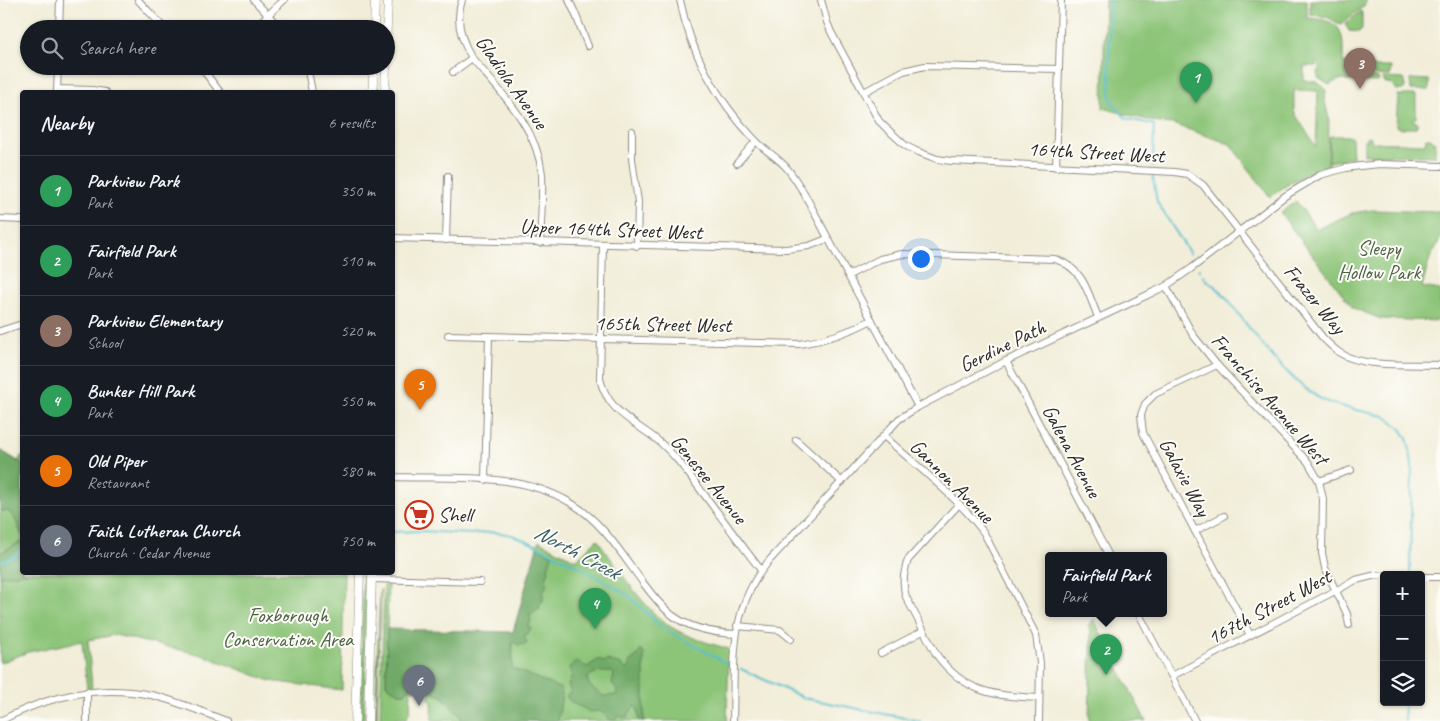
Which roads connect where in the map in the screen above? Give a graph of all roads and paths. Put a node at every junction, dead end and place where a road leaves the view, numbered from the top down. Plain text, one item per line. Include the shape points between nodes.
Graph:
1 (60, 0) edge
2 (138, 0) edge
3 (254, 0) edge
4 (284, 0) edge
5 (375, 0) edge
6 (388, 0) edge
7 (462, 0) edge
8 (569, 0) edge
9 (680, 0) edge
10 (821, 0) edge
11 (1061, 0) edge
12 (268, 15) junction
13 (59, 20) edge
14 (157, 20) edge
15 (263, 20) edge
16 (273, 20) edge
17 (374, 20) edge
18 (387, 20) edge
19 (588, 46) dead end
20 (472, 58) junction
21 (1059, 69) junction
22 (453, 72) dead end
23 (58, 75) edge
24 (208, 75) edge
25 (309, 75) edge
26 (373, 75) edge
27 (386, 75) edge
28 (57, 90) edge
29 (219, 90) edge
30 (312, 90) edge
31 (373, 90) edge
32 (385, 90) edge
33 (864, 92) junction
34 (632, 130) dead end
35 (756, 141) junction
36 (737, 163) dead end
37 (1440, 166) edge
38 (1056, 167) junction
39 (448, 176) dead end
40 (0, 219) edge
41 (20, 220) edge
42 (1240, 232) junction
43 (395, 238) edge
44 (827, 239) junction
45 (446, 240) junction
46 (540, 243) junction
47 (603, 245) junction
48 (637, 246) junction
49 (849, 275) junction
50 (1166, 286) junction
51 (1098, 317) junction
52 (872, 320) junction
53 (20, 325) edge
54 (0, 331) edge
55 (448, 335) dead end
56 (489, 336) junction
57 (600, 339) junction
58 (1006, 361) junction
59 (1440, 364) edge
60 (1217, 365) junction
61 (918, 407) junction
62 (884, 436) junction
63 (796, 440) dead end
64 (1351, 470) dead end
65 (395, 477) edge
66 (485, 480) junction
67 (1319, 481) junction
68 (842, 482) junction
69 (959, 504) junction
70 (1224, 516) dead end
71 (1195, 531) junction
72 (1107, 552) edge
73 (761, 570) junction
74 (360, 575) edge
75 (372, 576) edge
76 (1380, 576) edge
77 (1425, 577) edge
78 (1440, 577) edge
79 (480, 582) dead end
80 (1335, 590) junction
81 (1141, 617) edge
82 (1350, 625) dead end
83 (737, 626) junction
84 (923, 631) junction
85 (736, 634) junction
86 (1250, 635) junction
87 (791, 639) dead end
88 (881, 653) dead end
89 (1172, 676) junction
90 (87, 692) junction
91 (1039, 698) junction
92 (0, 721) edge
93 (87, 721) edge
94 (226, 721) edge
95 (355, 721) edge
96 (368, 721) edge
97 (733, 721) edge
98 (1039, 721) edge
99 (1196, 721) edge

1 - 13 street
2 - 14 street
3 - 12 street
4 - 12 street
5 - 17 main road
6 - 18 main road
7 - 20 street, Gladiola Avenue via 460,28
8 - 19 street
9 - 35 street, Gannon Avenue via 687,30 710,82 723,103
10 - 33 street, 164th Street West via 829,27
11 - 21 street
12 - 15 street
12 - 16 street
20 - 22 street
20 - 46 street, Gladiola Avenue via 521,116 536,145 542,176
21 - 33 street via 925,66 903,71
21 - 38 street
23 - 28 street
24 - 29 street
25 - 30 street
26 - 31 main road
27 - 32 main road
33 - 38 street, 164th Street West via 879,121 906,146 925,154 951,161
34 - 48 street via 638,202
35 - 36 street
35 - 44 street, Gannon Avenue via 784,165 795,180
37 - 42 street, Gerdine Path via 1380,164 1320,175 1285,196
38 - 42 street, 164th Street West via 1187,174 1203,185
39 - 45 street
40 - 41 street
42 - 50 street, Gerdine Path
42 - 59 street, Frazer Way via 1322,338 1340,353 1368,362
43 - 45 street, Upper 164th Street West
44 - 48 street, Upper 164th Street West via 809,246 786,249
44 - 49 street, Gannon Avenue
45 - 46 street, Upper 164th Street West
46 - 47 street, Upper 164th Street West
47 - 48 street, Upper 164th Street West
47 - 57 street, Genesee Avenue
49 - 51 street via 880,259 902,254 1055,258 1068,263 1078,273
49 - 52 street, Gannon Avenue
50 - 51 street, Gerdine Path
50 - 60 street, Franchise Avenue West via 1193,335
51 - 58 street, Gerdine Path
52 - 57 street, 165th Street West via 837,336 800,344
52 - 61 street, Gannon Avenue
53 - 54 street
55 - 56 street, 165th Street West
56 - 57 street, 165th Street West
56 - 66 street
57 - 73 street, Genesee Avenue via 600,379 608,401 680,462
58 - 61 street, Gerdine Path
58 - 72 street, Galena Avenue
60 - 67 street, Franchise Avenue West via 1308,462
60 - 71 street, Galaxie Way via 1155,394 1145,404 1141,415 1143,433
61 - 62 street, Gerdine Path via 899,419
62 - 68 street, Gerdine Path
62 - 69 street, Gannon Avenue
63 - 68 street
64 - 67 street
65 - 66 street
66 - 85 street via 529,485 572,503 605,532 672,615 702,630
67 - 80 street, Franchise Avenue West via 1323,499 1322,553
68 - 73 street, Gerdine Path
69 - 84 street via 908,560 904,570 903,588
69 - 91 street, Gannon Avenue via 984,533 1033,626 1040,653
70 - 71 street
71 - 86 street, Galaxie Way
73 - 83 street, Gerdine Path via 745,598
74 - 95 main road
75 - 79 street
75 - 96 main road
76 - 80 street, 167th Street West via 1356,580
77 - 78 street
80 - 82 street, Franchise Avenue West
80 - 86 street, 167th Street West
81 - 89 street
83 - 85 street, Gerdine Path
83 - 87 street via 780,630
84 - 88 street
84 - 91 street via 942,662 971,686 1001,696
85 - 97 street, Gerdine Path
86 - 89 street, 167th Street West
89 - 99 street
90 - 92 street via 38,703
90 - 93 street
90 - 94 street via 150,695
91 - 98 street, Gannon Avenue

